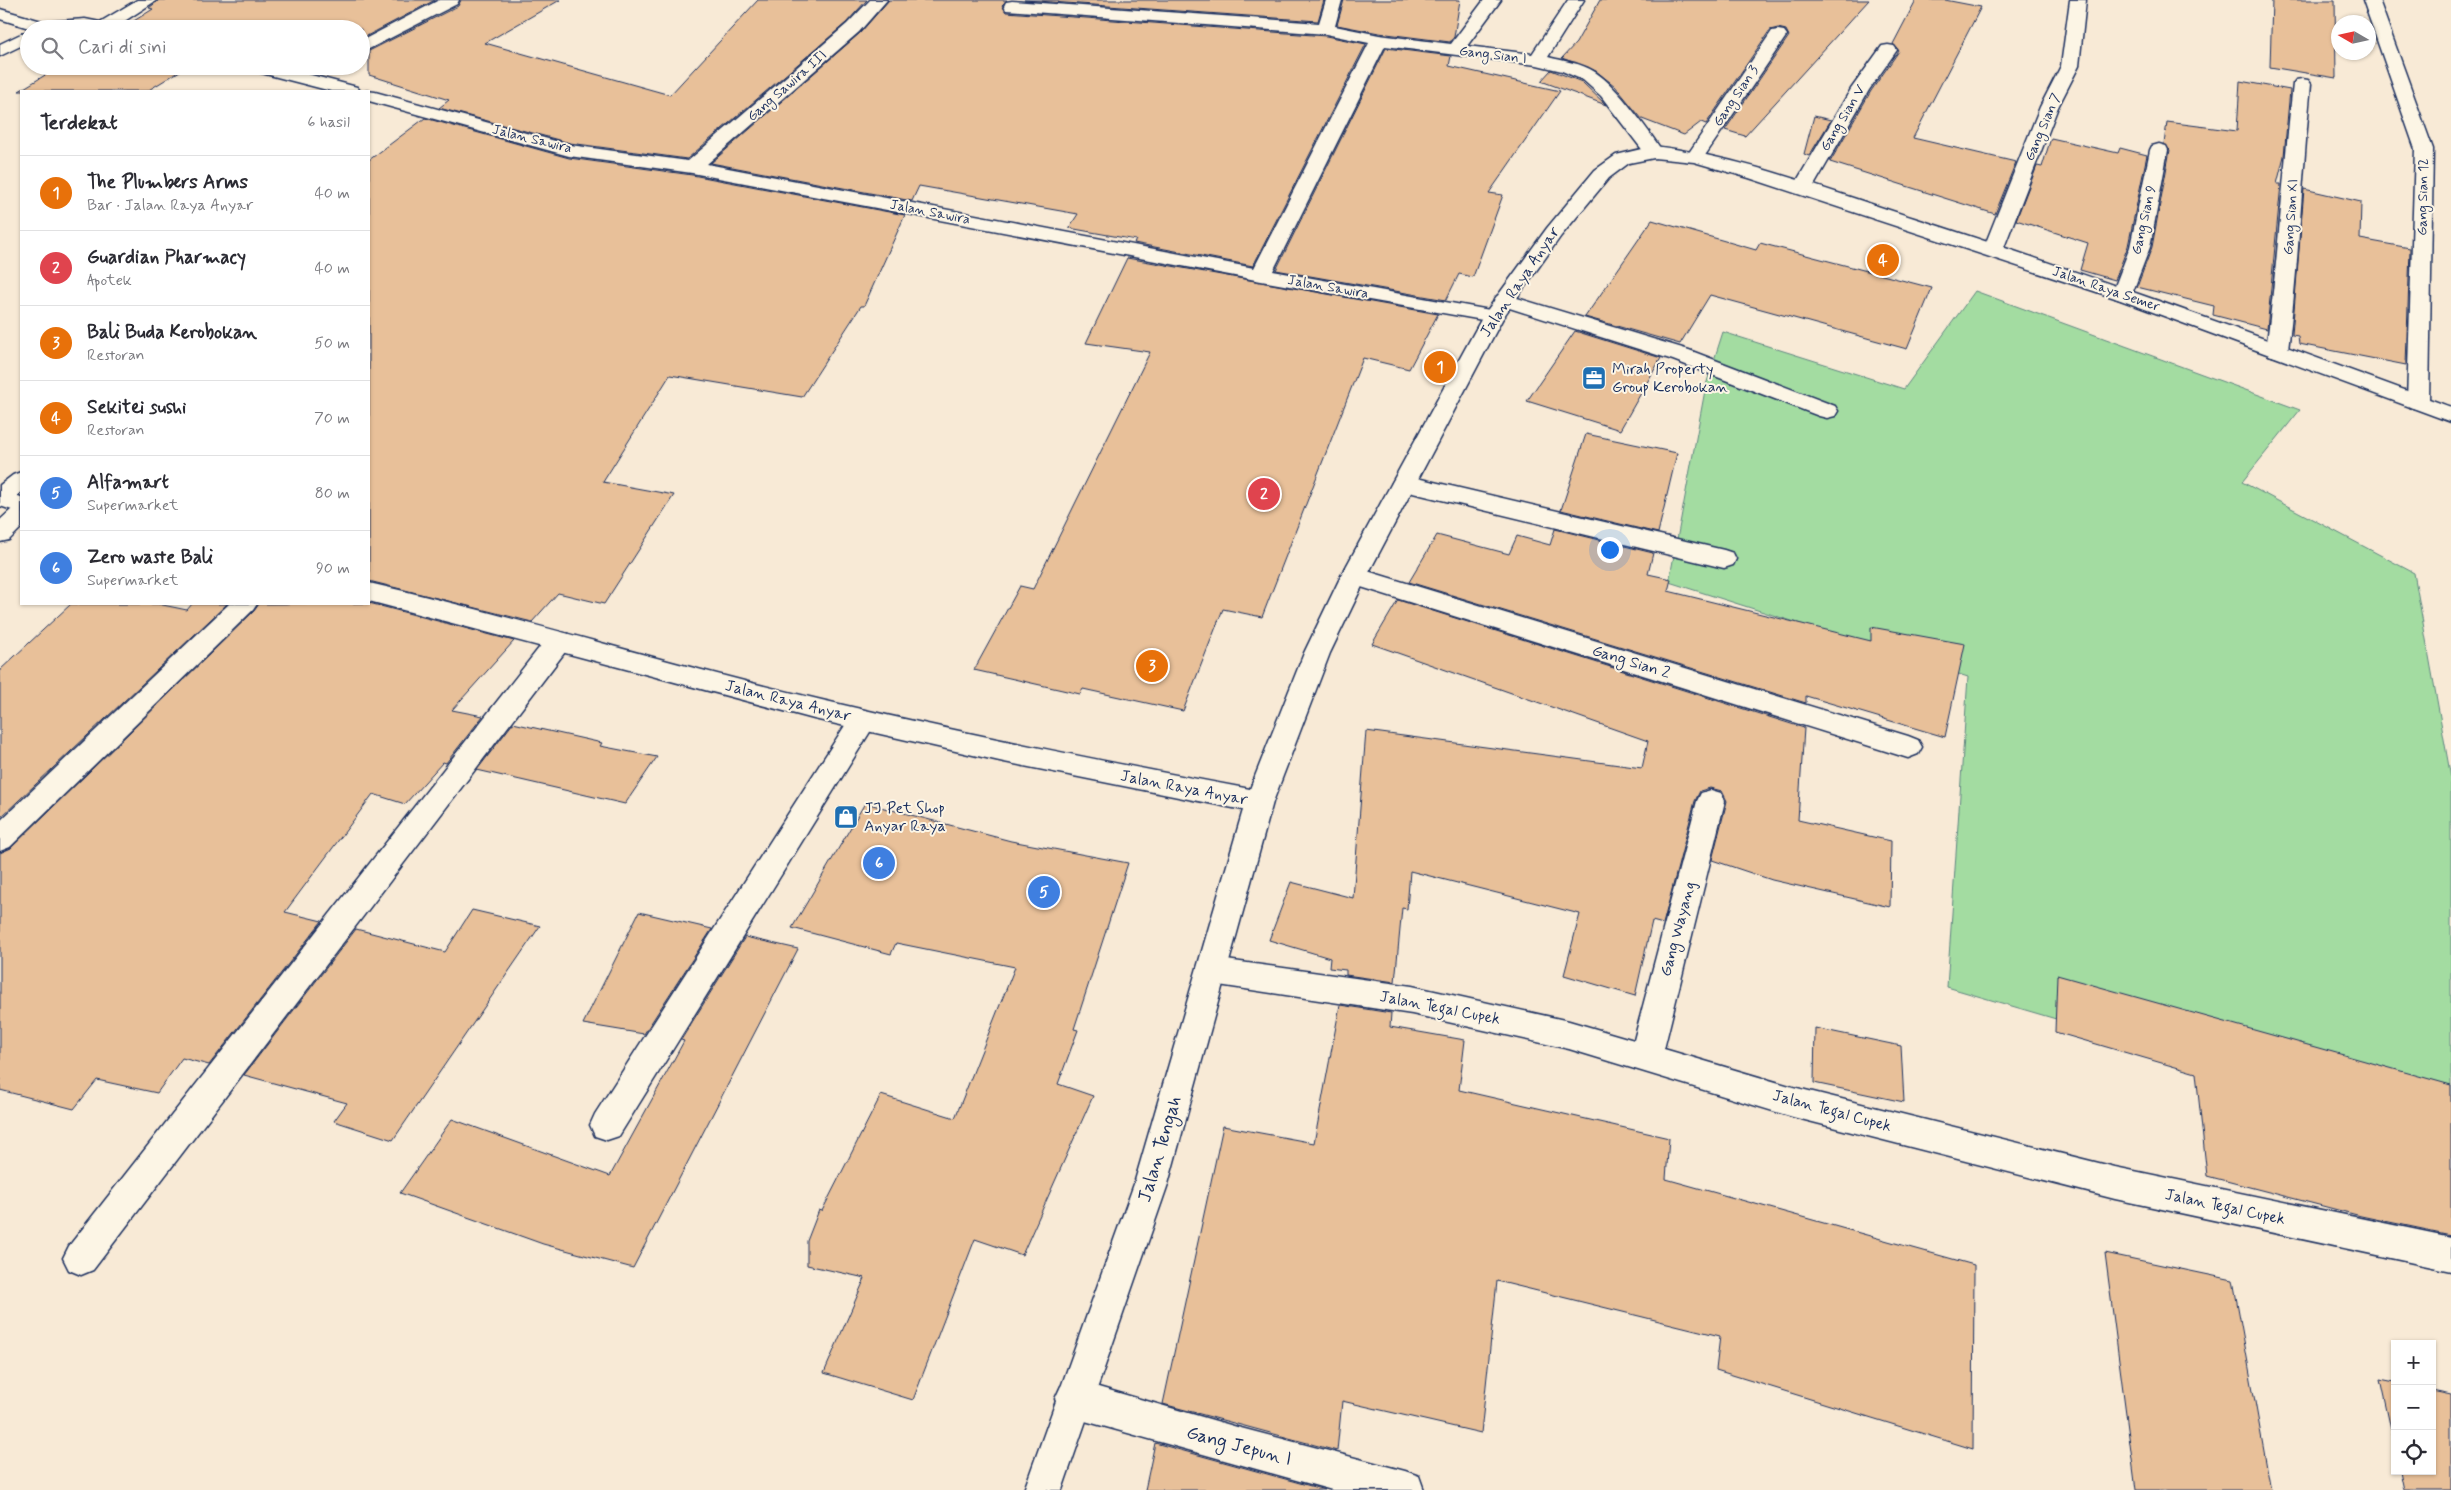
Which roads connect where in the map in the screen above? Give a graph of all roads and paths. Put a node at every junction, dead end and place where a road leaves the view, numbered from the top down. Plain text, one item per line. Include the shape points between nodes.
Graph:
1 (149, 0) edge
2 (452, 0) edge
3 (879, 0) edge
4 (1334, 0) edge
5 (1493, 0) edge
6 (1576, 0) edge
7 (2078, 0) edge
8 (2370, 0) edge
9 (1012, 6) dead end
10 (0, 14) edge
11 (119, 20) edge
12 (20, 22) edge
13 (1326, 29) junction
14 (1778, 35) dead end
15 (20, 40) edge
16 (1379, 40) junction
17 (370, 43) edge
18 (1454, 50) junction
19 (1888, 50) dead end
20 (0, 51) edge
21 (1537, 60) junction
22 (289, 75) edge
23 (311, 75) edge
24 (304, 79) junction
25 (2302, 84) dead end
26 (346, 90) edge
27 (370, 96) edge
28 (2160, 150) dead end
29 (1654, 152) junction
30 (1695, 157) junction
31 (692, 168) junction
32 (1756, 174) joint
33 (1802, 188) junction
34 (1993, 250) junction
35 (1261, 275) junction
36 (2123, 292) junction
37 (1499, 308) junction
38 (2277, 350) junction
39 (2418, 402) junction
40 (1827, 411) dead end
41 (2451, 415) edge
42 (20, 481) edge
43 (1404, 483) junction
44 (0, 498) edge
45 (20, 505) edge
46 (20, 516) edge
47 (0, 534) edge
48 (1724, 559) dead end
49 (1354, 576) junction
50 (370, 592) edge
51 (243, 605) edge
52 (559, 641) junction
53 (863, 720) junction
54 (1908, 747) dead end
55 (1712, 801) dead end
56 (1259, 802) junction
57 (0, 839) edge
58 (1212, 971) junction
59 (1646, 1057) junction
60 (607, 1125) dead end
61 (2451, 1254) edge
62 (81, 1258) dead end
63 (1074, 1398) junction
64 (1043, 1490) edge
65 (1405, 1490) edge

1 - 11 street
2 - 17 street
3 - 31 street, Gang Sawira III via 853,28
4 - 13 street
5 - 18 street
6 - 21 street
7 - 34 street, Gang Sian 7 via 2070,66
8 - 39 street, Gang Sian 12 via 2424,149
9 - 13 street, Gang Sian I
10 - 12 street
13 - 16 street, Gang Sian I
14 - 30 street, Gang Sian 3
15 - 20 street
16 - 18 street, Gang Sian I
16 - 35 street
18 - 21 street, Gang Sian I
19 - 33 street, Gang Sian V via 1860,89
21 - 29 street, Gang Sian I via 1589,76 1607,92
22 - 24 street
23 - 24 street
24 - 26 street
25 - 38 street, Gang Sian XI via 2287,272
27 - 31 street, Jalan Sawira via 569,150
28 - 36 street, Gang Sian 9 via 2140,247
29 - 30 street, Jalan Raya Anyar
29 - 37 street, Jalan Raya Anyar via 1624,159 1602,174 1554,232
30 - 32 street, Jalan Raya Anyar
31 - 35 street, Jalan Sawira
32 - 33 street, Jalan Raya Semer
33 - 34 street, Jalan Raya Semer
34 - 36 street, Jalan Raya Semer
35 - 37 street, Jalan Sawira
36 - 38 street, Jalan Raya Semer
37 - 40 street, Jalan Sawira via 1681,355
37 - 43 street, Jalan Raya Anyar
38 - 39 street, Jalan Raya Semer
39 - 41 street, Jalan Raya Semer
42 - 44 street
43 - 48 street
43 - 49 street, Jalan Raya Anyar
44 - 45 street
46 - 47 street
49 - 54 street, Gang Sian 2
49 - 56 street, Jalan Raya Anyar via 1317,653
50 - 52 street, Jalan Raya Anyar
51 - 57 street
52 - 53 street, Jalan Raya Anyar
52 - 62 street
53 - 56 street, Jalan Raya Anyar via 1042,761
53 - 60 street
55 - 59 street, Gang Wayang
56 - 58 street, Jalan Tengah
58 - 59 street, Jalan Tegal Cupek via 1412,1000 1569,1035
58 - 63 street, Jalan Tengah via 1151,1184
59 - 61 street, Jalan Tegal Cupek via 1793,1102 2115,1184
63 - 64 street, Jalan Tengah
63 - 65 street, Gang Jepun I via 1237,1446

